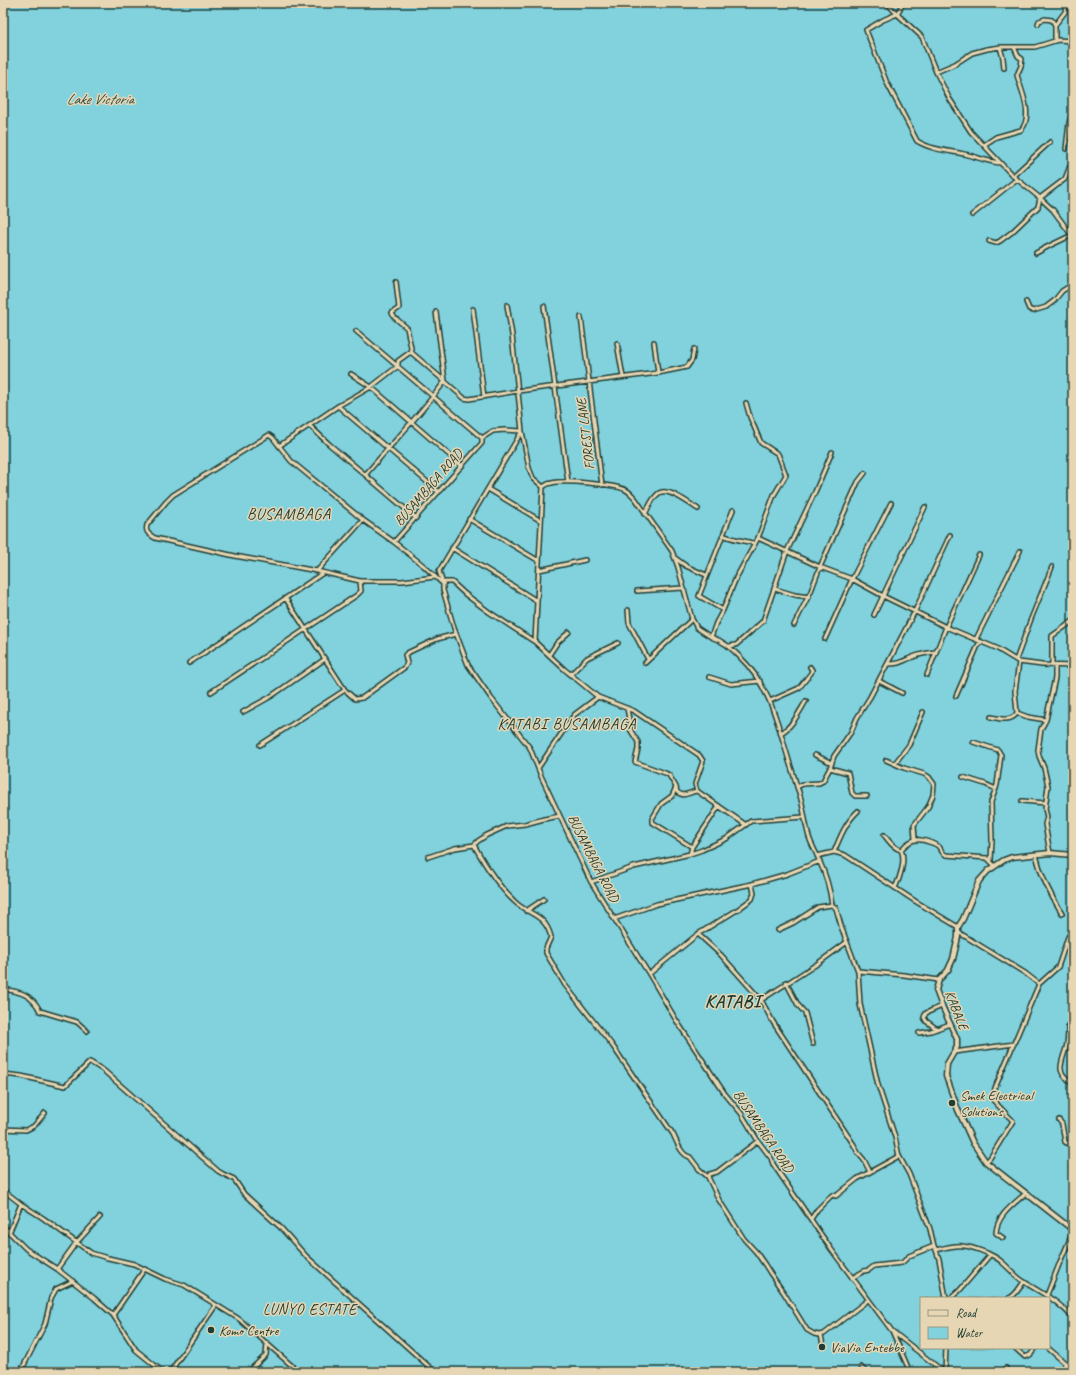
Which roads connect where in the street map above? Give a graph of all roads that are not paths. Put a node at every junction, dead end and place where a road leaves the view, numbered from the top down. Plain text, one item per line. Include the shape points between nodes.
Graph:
1 (888, 3) edge
2 (902, 3) edge
3 (1066, 3) edge
4 (897, 14) junction
5 (1038, 24) dead end
6 (1055, 25) junction
7 (1055, 41) junction
8 (1073, 41) edge
9 (1000, 47) junction
10 (1014, 47) junction
11 (1004, 68) dead end
12 (936, 72) junction
13 (1073, 109) edge
14 (1050, 142) dead end
15 (984, 145) junction
16 (1066, 149) dead end
17 (1000, 163) junction
18 (1073, 165) edge
19 (1013, 176) junction
20 (1017, 179) junction
21 (1040, 198) junction
22 (972, 215) dead end
23 (1072, 236) edge
24 (989, 242) dead end
25 (1036, 253) dead end
26 (396, 282) dead end
27 (1073, 284) edge
28 (1026, 302) dead end
29 (507, 305) dead end
30 (544, 306) dead end
31 (473, 309) dead end
32 (436, 312) dead end
33 (581, 317) dead end
34 (356, 331) dead end
35 (654, 342) dead end
36 (617, 343) dead end
37 (694, 349) dead end
38 (412, 353) junction
39 (398, 366) junction
40 (658, 373) junction
41 (352, 374) dead end
42 (623, 377) junction
43 (445, 381) junction
44 (590, 381) junction
45 (555, 386) junction
46 (371, 387) junction
47 (518, 391) junction
48 (434, 397) junction
49 (484, 397) junction
50 (746, 403) dead end
51 (338, 406) junction
52 (412, 423) junction
53 (310, 426) junction
54 (522, 431) junction
55 (482, 438) junction
56 (279, 446) junction
57 (388, 449) junction
58 (832, 452) dead end
59 (462, 466) junction
60 (865, 473) dead end
61 (366, 474) junction
62 (568, 482) junction
63 (602, 484) junction
64 (544, 487) junction
65 (488, 489) junction
66 (439, 492) junction
67 (891, 503) dead end
68 (925, 507) dead end
69 (698, 509) dead end
70 (733, 510) dead end
71 (645, 514) junction
72 (416, 518) junction
73 (470, 519) junction
74 (363, 520) junction
75 (541, 521) junction
76 (723, 535) junction
77 (950, 535) dead end
78 (758, 538) junction
79 (394, 542) junction
80 (755, 544) junction
81 (452, 548) junction
82 (787, 551) junction
83 (1020, 551) dead end
84 (979, 555) dead end
85 (674, 557) junction
86 (585, 560) dead end
87 (539, 561) junction
88 (820, 567) junction
89 (1052, 567) dead end
90 (539, 570) junction
91 (317, 571) junction
92 (323, 573) junction
93 (706, 575) junction
94 (435, 577) junction
95 (852, 579) junction
96 (360, 581) junction
97 (443, 584) junction
98 (683, 588) junction
99 (775, 589) junction
100 (637, 592) dead end
101 (883, 596) junction
102 (809, 597) junction
103 (286, 599) junction
104 (537, 601) junction
105 (628, 610) dead end
106 (723, 610) junction
107 (915, 611) junction
108 (874, 615) dead end
109 (692, 619) junction
110 (1073, 621) edge
111 (794, 625) dead end
112 (946, 627) junction
113 (306, 629) junction
114 (570, 632) dead end
115 (456, 634) junction
116 (711, 637) junction
117 (825, 639) dead end
118 (978, 640) junction
119 (535, 642) junction
120 (618, 642) dead end
121 (729, 646) junction
122 (935, 652) junction
123 (549, 655) junction
124 (325, 659) junction
125 (648, 659) junction
126 (1017, 661) junction
127 (189, 663) dead end
128 (645, 663) dead end
129 (888, 664) junction
130 (1053, 666) junction
131 (1073, 666) edge
132 (810, 667) dead end
133 (570, 675) junction
134 (927, 675) dead end
135 (709, 677) dead end
136 (760, 681) junction
137 (879, 681) junction
138 (345, 690) junction
139 (211, 692) dead end
140 (902, 693) dead end
141 (956, 696) dead end
142 (598, 697) junction
143 (770, 701) junction
144 (806, 701) dead end
145 (627, 708) junction
146 (243, 712) dead end
147 (923, 712) dead end
148 (1018, 713) junction
149 (991, 717) dead end
150 (1046, 720) junction
151 (781, 733) junction
152 (973, 742) dead end
153 (260, 745) dead end
154 (815, 755) dead end
155 (886, 760) dead end
156 (832, 763) junction
157 (895, 763) junction
158 (538, 768) junction
159 (830, 768) junction
160 (963, 777) dead end
161 (676, 787) junction
162 (797, 787) junction
163 (996, 789) junction
164 (697, 791) junction
165 (867, 796) dead end
166 (1022, 801) dead end
167 (1046, 803) junction
168 (719, 806) junction
169 (858, 811) dead end
170 (560, 816) junction
171 (804, 817) junction
172 (746, 825) junction
173 (884, 835) dead end
174 (915, 839) junction
175 (474, 846) junction
176 (692, 847) junction
177 (901, 850) junction
178 (834, 852) junction
179 (1050, 853) junction
180 (690, 854) junction
181 (1036, 855) junction
182 (1073, 855) edge
183 (818, 856) junction
184 (428, 857) dead end
185 (991, 860) junction
186 (820, 861) junction
187 (995, 866) junction
188 (591, 882) junction
189 (752, 884) junction
190 (895, 888) junction
191 (544, 899) dead end
192 (832, 905) junction
193 (526, 910) junction
194 (1062, 913) dead end
195 (614, 919) junction
196 (958, 927) junction
197 (778, 930) dead end
198 (1073, 930) edge
199 (958, 932) junction
200 (698, 934) junction
201 (847, 942) junction
202 (858, 971) junction
203 (649, 974) junction
204 (939, 980) junction
205 (786, 982) junction
206 (1039, 984) junction
207 (3, 989) edge
208 (761, 1000) junction
209 (942, 1006) junction
210 (950, 1024) junction
211 (1068, 1026) dead end
212 (937, 1029) junction
213 (87, 1031) dead end
214 (919, 1033) dead end
215 (813, 1044) dead end
216 (1014, 1044) junction
217 (954, 1052) junction
218 (3, 1074) edge
219 (1073, 1083) edge
220 (45, 1113) dead end
221 (1059, 1120) dead end
222 (3, 1129) edge
223 (758, 1141) junction
224 (1073, 1146) edge
225 (899, 1156) junction
226 (986, 1162) junction
227 (870, 1172) junction
228 (708, 1177) junction
229 (3, 1190) edge
230 (1026, 1193) junction
231 (21, 1204) junction
232 (100, 1217) dead end
233 (810, 1219) junction
234 (3, 1226) edge
235 (1073, 1231) edge
236 (9, 1233) junction
237 (1002, 1238) dead end
238 (76, 1243) junction
239 (934, 1246) junction
240 (936, 1250) junction
241 (990, 1255) junction
242 (57, 1269) junction
243 (144, 1270) junction
244 (852, 1278) junction
245 (73, 1281) junction
246 (1024, 1282) junction
247 (1047, 1295) junction
248 (946, 1297) edge
249 (952, 1297) edge
250 (1012, 1297) edge
251 (1049, 1297) edge
252 (1050, 1297) edge
253 (868, 1300) junction
254 (216, 1305) junction
255 (113, 1315) junction
256 (1073, 1318) edge
257 (892, 1331) junction
258 (820, 1335) junction
259 (267, 1343) junction
260 (823, 1344) dead end
261 (946, 1349) edge
262 (1016, 1349) edge
263 (1035, 1349) edge
264 (1049, 1349) edge
265 (1066, 1363) junction
266 (861, 1367) dead end
267 (1006, 1368) dead end
268 (21, 1370) junction
269 (1073, 1370) edge
270 (3, 1371) edge
271 (26, 1372) edge
272 (163, 1372) edge
273 (170, 1372) edge
274 (248, 1372) edge
275 (299, 1372) edge
276 (435, 1372) edge
277 (866, 1372) edge
278 (910, 1372) edge
279 (945, 1372) edge
280 (1000, 1372) edge
281 (1060, 1372) edge

1 - 4 street
2 - 4 street
3 - 6 street via 1065,12
4 - 12 street via 923,37
4 - 17 street via 866,30 887,83 917,141 924,145
5 - 6 street via 1039,21 1051,20
6 - 7 street
7 - 8 street
7 - 10 street via 1035,47
9 - 10 street
9 - 11 street
9 - 12 street via 976,52
10 - 15 street via 1022,59 1017,75 1025,103 1025,124 1021,130 996,137
12 - 15 street via 971,132
13 - 16 street
14 - 19 street
15 - 17 street
17 - 19 street
18 - 21 street via 1070,166 1065,179
19 - 20 street
20 - 21 street
20 - 22 street
21 - 23 street via 1053,210
21 - 24 street via 1038,207 1006,236 996,243
23 - 25 street
26 - 38 street via 399,306 392,313 407,328
27 - 28 street via 1039,310 1033,311
29 - 47 street
30 - 45 street
31 - 49 street
32 - 43 street
33 - 44 street, FOREST LANE
34 - 39 street
35 - 40 street
36 - 42 street
37 - 40 street via 692,360 687,367
38 - 39 street via 398,361
38 - 43 street
39 - 46 street
39 - 48 street
40 - 42 street
41 - 46 street
42 - 44 street
43 - 48 street
43 - 49 street via 467,399
44 - 45 street
44 - 63 street, FOREST LANE
45 - 47 street
45 - 62 street
46 - 51 street
46 - 52 street
47 - 49 street
47 - 54 street
48 - 52 street
48 - 55 street
50 - 78 street via 761,444 778,454 786,476 774,495
51 - 53 street
51 - 57 street
52 - 57 street
52 - 59 street
53 - 56 street
53 - 61 street
54 - 55 street via 493,431
54 - 64 street via 531,474
54 - 65 street
55 - 59 street, BUSAMBAGA ROAD via 482,443
56 - 74 street via 291,462
56 - 91 street via 271,436 267,436 173,495 146,529 155,538
57 - 61 street
57 - 66 street
58 - 82 street
59 - 66 street, BUSAMBAGA ROAD
60 - 88 street via 858,482
61 - 72 street
62 - 63 street
62 - 64 street via 550,483
63 - 71 street via 628,491
64 - 75 street
65 - 73 street
65 - 75 street
66 - 72 street, BUSAMBAGA ROAD
67 - 95 street
68 - 101 street
69 - 71 street via 664,491 655,497
70 - 76 street
71 - 85 street
72 - 79 street, BUSAMBAGA ROAD
73 - 81 street
73 - 87 street
74 - 79 street
74 - 91 street
75 - 87 street
76 - 80 street
76 - 93 street
77 - 107 street
78 - 80 street
78 - 82 street
79 - 94 street, BUSAMBAGA ROAD
80 - 106 street via 736,578
81 - 97 street via 439,571
81 - 104 street
82 - 88 street
82 - 99 street
83 - 118 street
84 - 112 street
85 - 93 street
85 - 98 street
86 - 90 street
87 - 90 street
88 - 95 street
88 - 102 street
89 - 126 street
90 - 104 street
91 - 92 street
92 - 96 street
92 - 103 street
93 - 106 street via 699,596
94 - 96 street via 402,581
94 - 97 street, BUSAMBAGA ROAD
95 - 101 street
95 - 117 street
96 - 113 street via 359,593
97 - 115 street, BUSAMBAGA ROAD
97 - 119 street via 452,582 489,612
98 - 100 street
98 - 109 street
99 - 102 street
99 - 121 street via 762,621 736,645
101 - 107 street
101 - 108 street
102 - 111 street
103 - 113 street
103 - 127 street
104 - 119 street
105 - 125 street via 629,623
106 - 116 street
107 - 112 street
107 - 129 street
109 - 116 street via 697,628
109 - 125 street
110 - 130 street via 1052,636
112 - 118 street
112 - 122 street
113 - 124 street
113 - 139 street
114 - 123 street via 557,643
115 - 138 street via 437,638 407,653 405,667 362,698 355,699
115 - 158 street, BUSAMBAGA ROAD via 468,665 530,748
116 - 121 street
118 - 126 street
118 - 141 street
119 - 123 street
120 - 133 street via 587,658
121 - 136 street
122 - 129 street via 913,657 899,664
122 - 134 street
123 - 133 street
124 - 138 street
124 - 146 street via 270,697
125 - 128 street
126 - 130 street
126 - 148 street via 1015,691
129 - 137 street
130 - 131 street
130 - 150 street via 1055,678
132 - 143 street via 811,673 799,688
133 - 142 street
135 - 136 street via 731,684
136 - 143 street
137 - 140 street
137 - 156 street
138 - 153 street
142 - 145 street
142 - 158 street via 574,715
143 - 151 street
144 - 151 street via 788,729
145 - 161 street via 631,731 638,742 635,762 669,775
145 - 164 street via 699,755 703,761 695,784
147 - 157 street via 909,745
148 - 149 street via 1002,720
148 - 150 street
150 - 167 street via 1041,729 1038,750 1048,786
151 - 162 street
152 - 163 street via 1001,754
154 - 156 street
155 - 157 street
156 - 159 street
157 - 174 street via 930,777 934,784 928,808 914,825
158 - 170 street, BUSAMBAGA ROAD
159 - 162 street via 823,781
159 - 165 street via 848,773 855,796
160 - 163 street
161 - 164 street via 681,795
161 - 176 street via 672,796 660,804 651,821
162 - 171 street via 803,802
163 - 185 street via 991,798
164 - 168 street
166 - 167 street
167 - 179 street via 1045,824
168 - 172 street
168 - 176 street
169 - 178 street via 845,827
170 - 175 street via 506,826 487,835
170 - 188 street, BUSAMBAGA ROAD
171 - 172 street via 758,820
171 - 183 street via 812,846
172 - 180 street via 726,839
173 - 177 street via 891,845
174 - 177 street via 906,843
174 - 185 street via 937,845 942,854
175 - 184 street via 455,848
175 - 193 street via 506,892
176 - 180 street
177 - 190 street via 904,855 903,862
178 - 183 street
178 - 190 street via 854,860
179 - 181 street, KABALE
179 - 182 street, KABALE
180 - 188 street via 634,867
181 - 187 street, KABALE via 1012,857
181 - 194 street via 1044,881
183 - 186 street
185 - 187 street
186 - 189 street
186 - 192 street via 830,889
187 - 196 street, KABALE via 979,881
188 - 195 street, BUSAMBAGA ROAD
189 - 195 street via 657,904
189 - 200 street via 752,899
190 - 196 street
191 - 193 street
192 - 197 street via 818,907
192 - 201 street via 836,908
193 - 228 street via 544,921 550,931 546,953 565,985 645,1091 679,1147
195 - 203 street, BUSAMBAGA ROAD
196 - 199 street, KABALE
198 - 206 street via 1068,937 1058,967
199 - 204 street, KABALE via 953,959
199 - 206 street
200 - 203 street
200 - 208 street via 721,955
201 - 202 street
201 - 205 street
202 - 204 street
202 - 225 street via 860,1004 872,1060
203 - 223 street, BUSAMBAGA ROAD via 676,1020
204 - 209 street, KABALE via 936,990
205 - 208 street
205 - 215 street via 805,1013
206 - 216 street
207 - 213 street via 22,993 36,1002 40,1011 77,1022
208 - 227 street
209 - 210 street, KABALE
209 - 212 street via 926,1013 924,1017
210 - 212 street
210 - 217 street, KABALE via 957,1039
211 - 219 street via 1061,1069 1064,1078
212 - 214 street
216 - 217 street
216 - 226 street via 995,1088 993,1100 1013,1121
217 - 226 street, KABALE via 947,1064 946,1076 960,1116
218 - 276 street via 65,1086 90,1062 103,1070 218,1171 234,1179 244,1194 281,1228 306,1256
220 - 222 street via 34,1126 26,1130
221 - 224 street via 1065,1142
223 - 228 street
223 - 233 street, BUSAMBAGA ROAD
225 - 227 street
225 - 239 street via 909,1174
226 - 230 street, KABALE
227 - 233 street via 836,1196 832,1195
228 - 258 street via 718,1200 744,1239 766,1265 807,1330
229 - 231 street
230 - 235 street, KABALE
230 - 237 street via 1000,1219 996,1233
231 - 236 street
231 - 238 street
232 - 238 street
233 - 244 street, BUSAMBAGA ROAD
234 - 236 street
235 - 247 street
236 - 242 street via 35,1256
238 - 242 street
238 - 243 street via 91,1253 129,1263
239 - 240 street
239 - 244 street via 909,1256 902,1263 874,1266
240 - 241 street via 951,1246 975,1247
240 - 248 street
241 - 246 street
241 - 249 street
242 - 245 street
243 - 254 street via 184,1284
243 - 255 street
244 - 253 street, BUSAMBAGA ROAD
245 - 255 street
245 - 268 street via 56,1289 44,1327
246 - 247 street
246 - 250 street
247 - 251 street
252 - 256 street
253 - 257 street, BUSAMBAGA ROAD
253 - 258 street
254 - 259 street
254 - 273 street
255 - 272 street via 136,1350
257 - 278 street
257 - 279 street, BUSAMBAGA ROAD
258 - 260 street
259 - 274 street via 266,1355
259 - 275 street
261 - 279 street
262 - 263 street via 1025,1357 1030,1356
264 - 265 street
265 - 269 street
265 - 281 street
266 - 277 street
267 - 280 street
268 - 270 street
268 - 271 street

